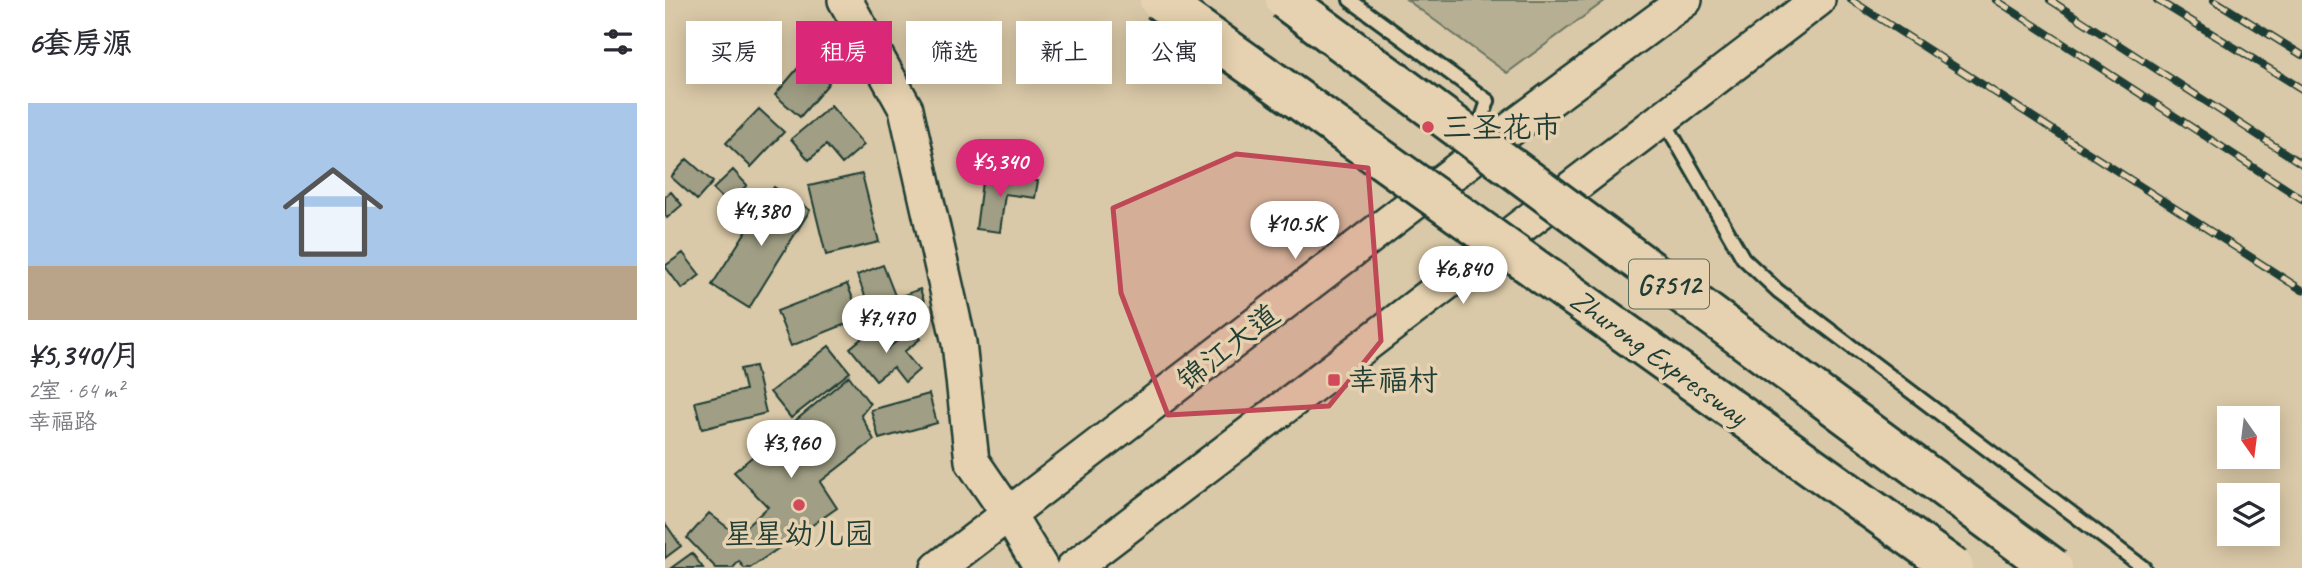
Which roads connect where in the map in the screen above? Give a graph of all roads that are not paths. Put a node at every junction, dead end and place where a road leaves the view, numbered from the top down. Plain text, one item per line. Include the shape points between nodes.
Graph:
1 (845, 0) edge
2 (1159, 0) edge
3 (1285, 0) edge
4 (1350, 0) edge
5 (1685, 0) edge
6 (1818, 0) edge
7 (1663, 119) junction
8 (1467, 163) junction
9 (1009, 515) junction
10 (938, 568) edge
11 (1041, 568) edge
12 (1073, 568) edge
13 (1954, 568) edge
14 (2053, 568) edge
15 (2144, 568) edge

1 - 9 main road via 906,109 959,343 972,460
2 - 13 highway, Zhurong Expressway / G7512, bridge
3 - 14 highway, G7512, bridge
4 - 8 lane via 1488,101
5 - 8 main road, 锦江大道
6 - 7 main road
7 - 12 main road
7 - 15 lane via 1743,258 1778,292
8 - 9 main road, 锦江大道
9 - 10 main road, 锦江大道
9 - 11 main road

